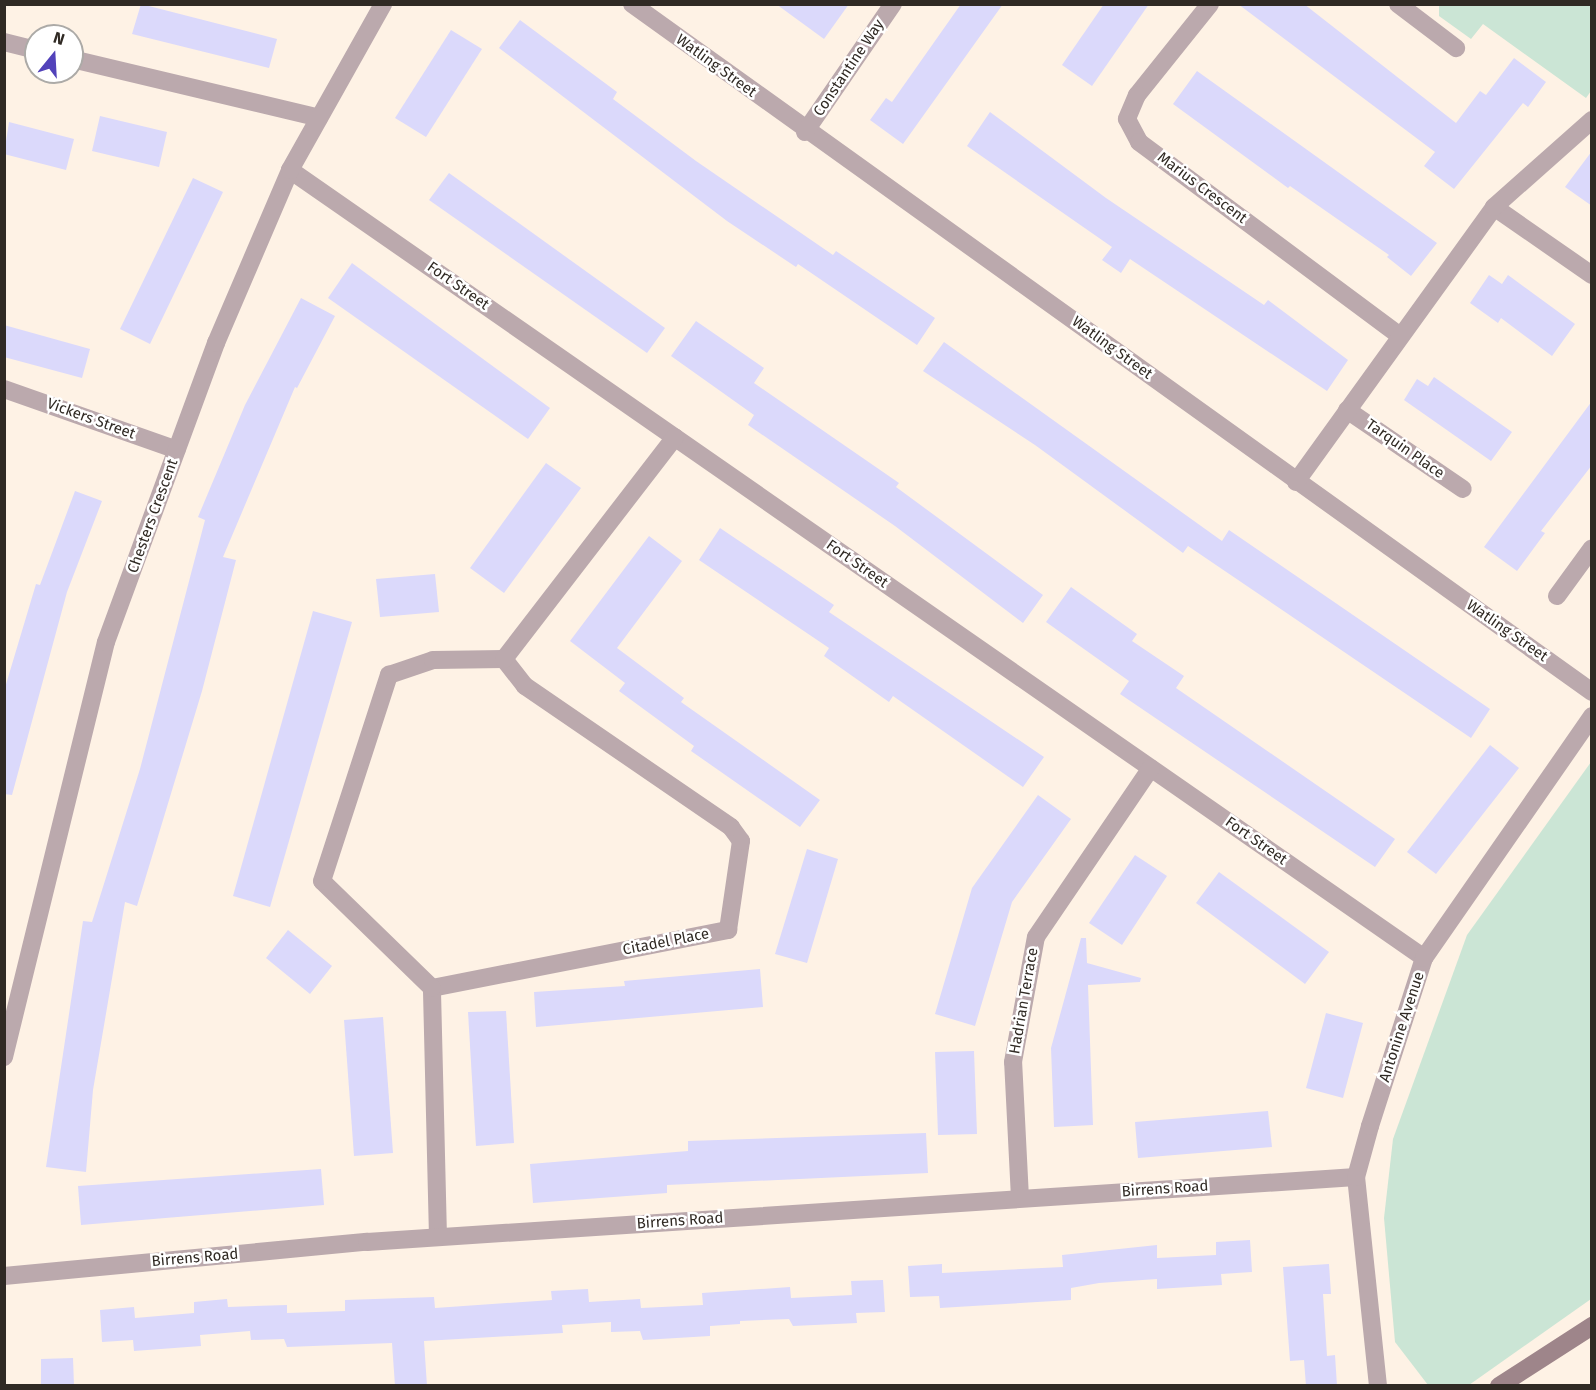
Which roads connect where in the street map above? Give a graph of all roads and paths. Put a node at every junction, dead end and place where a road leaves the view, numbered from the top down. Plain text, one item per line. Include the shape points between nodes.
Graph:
1 (383, 4) edge
2 (632, 4) edge
3 (892, 4) edge
4 (1210, 4) edge
5 (1408, 8) edge
6 (4, 42) edge
7 (24, 47) edge
8 (1456, 48) dead end
9 (84, 61) edge
10 (319, 118) junction
11 (1592, 120) edge
12 (806, 132) junction
13 (290, 170) junction
14 (1494, 207) junction
15 (1592, 275) edge
16 (1399, 334) junction
17 (4, 389) edge
18 (1347, 410) junction
19 (675, 437) junction
20 (177, 450) junction
21 (1296, 482) junction
22 (1463, 489) dead end
23 (1592, 548) edge
24 (1557, 596) dead end
25 (504, 659) junction
26 (1592, 692) edge
27 (1592, 716) edge
28 (1151, 768) junction
29 (1424, 958) junction
30 (432, 988) junction
31 (4, 1057) edge
32 (1356, 1177) junction
33 (1020, 1198) junction
34 (438, 1237) junction
35 (4, 1276) edge
36 (1592, 1326) edge
37 (1378, 1386) edge
38 (1499, 1386) edge

1 - 10 street, Chesters Crescent
2 - 12 street, Watling Street
3 - 12 street, Constantine Way
4 - 16 street, Marius Crescent via 1137,94 1127,119 1139,142
5 - 8 street
6 - 7 street
9 - 10 street
10 - 13 street, Chesters Crescent
11 - 14 street
12 - 21 street, Watling Street
13 - 19 street, Fort Street
13 - 20 street, Chesters Crescent via 216,343
14 - 15 street
14 - 16 street
16 - 18 street
17 - 20 street, Vickers Street
18 - 21 street
18 - 22 street, Tarquin Place
19 - 25 street
19 - 28 street, Fort Street
20 - 31 street, Chesters Crescent via 106,642
21 - 26 street, Watling Street
23 - 24 street
25 - 30 street via 433,660 389,675 322,881
25 - 30 street, Citadel Place via 525,686 731,827 741,841 728,930
27 - 29 street, Antonine Avenue
28 - 29 street, Fort Street
28 - 33 street, Hadrian Terrace via 1035,937 1013,1062
29 - 32 street, Antonine Avenue
30 - 34 street
32 - 33 street, Birrens Road
32 - 37 street, Antonine Avenue
33 - 34 street, Birrens Road
34 - 35 street, Birrens Road
36 - 38 street

